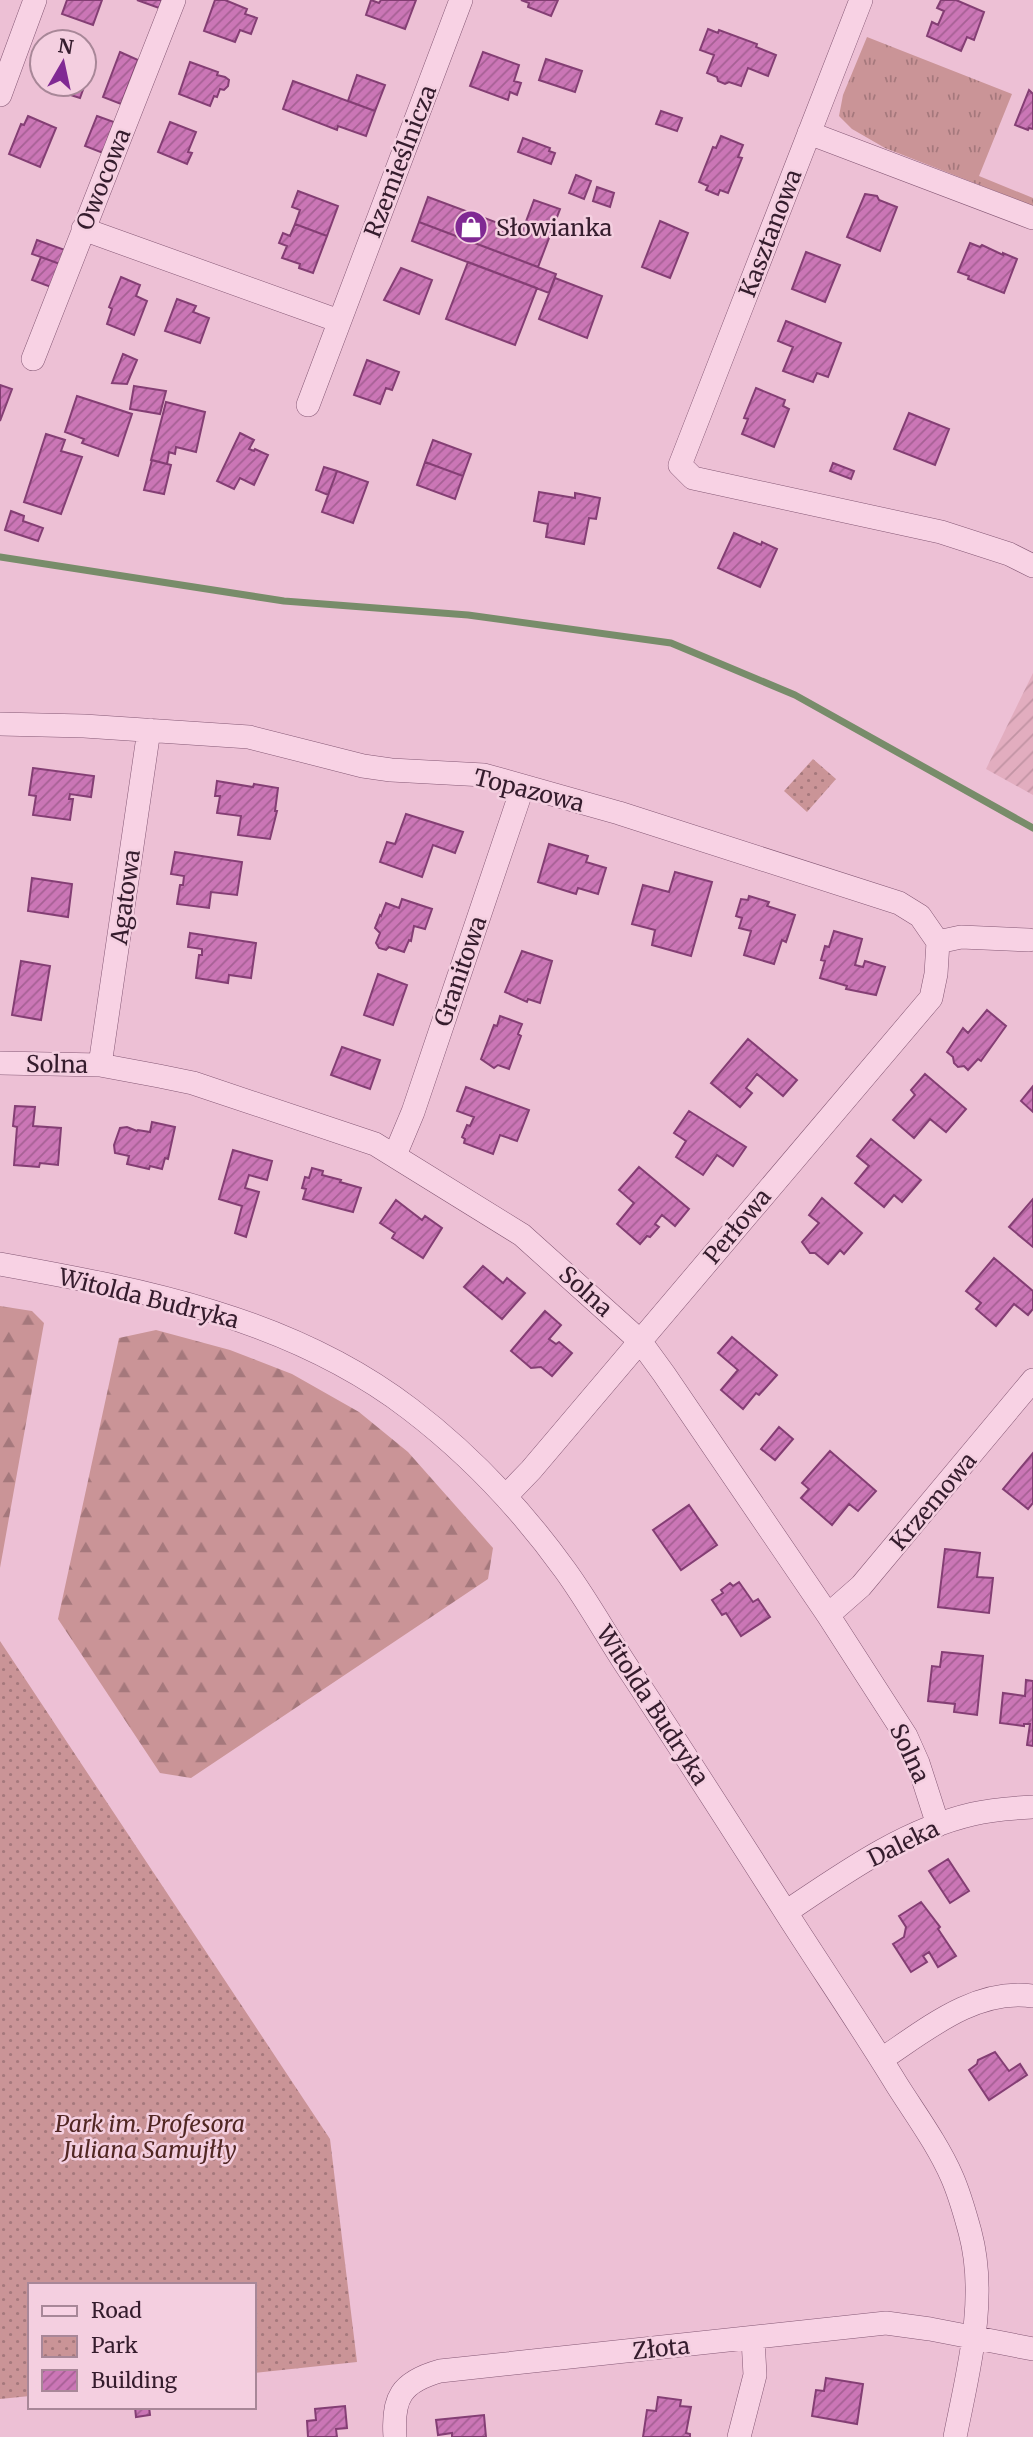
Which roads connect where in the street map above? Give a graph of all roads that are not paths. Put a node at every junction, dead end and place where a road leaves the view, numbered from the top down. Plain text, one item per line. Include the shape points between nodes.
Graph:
1 (35, 0) edge
2 (174, 0) edge
3 (461, 0) edge
4 (861, 0) edge
5 (0, 95) edge
6 (809, 133) junction
7 (1033, 218) edge
8 (83, 229) junction
9 (339, 321) junction
10 (33, 359) dead end
11 (307, 405) dead end
12 (1033, 566) edge
13 (0, 724) edge
14 (149, 730) junction
15 (523, 786) junction
16 (1029, 940) dead end
17 (938, 942) junction
18 (0, 1063) edge
19 (100, 1065) junction
20 (395, 1155) junction
21 (0, 1264) edge
22 (640, 1341) junction
23 (1033, 1380) edge
24 (506, 1496) junction
25 (828, 1615) junction
26 (1033, 1807) edge
27 (938, 1825) junction
28 (786, 1912) junction
29 (1033, 1996) edge
30 (882, 2059) junction
31 (972, 2337) junction
32 (754, 2339) junction
33 (1033, 2349) edge
34 (395, 2437) edge
35 (739, 2437) edge
36 (954, 2437) edge

1 - 5 street
2 - 8 street, Owocowa
3 - 9 street, Rzemieślnicza
4 - 6 street, Kasztanowa
6 - 7 street
6 - 12 street, Kasztanowa via 680,466 693,478 941,532
8 - 9 street
8 - 10 street, Owocowa
9 - 11 street, Rzemieślnicza
13 - 14 street, Topazowa
14 - 15 street, Topazowa via 249,737 363,766 484,775
14 - 19 street, Agatowa
15 - 17 street, Topazowa via 899,903 920,916
15 - 20 street, Granitowa
16 - 17 street via 961,937
17 - 22 street, Perłowa via 930,998
18 - 19 street, Solna
19 - 20 street, Solna via 193,1083 375,1144
20 - 22 street, Solna via 522,1235
21 - 24 street, Witolda Budryka via 187,1303 279,1335 357,1374 408,1408
22 - 24 street, Perłowa
22 - 25 street, Solna
23 - 25 street, Krzemowa via 861,1586
24 - 28 street, Witolda Budryka via 566,1571
25 - 27 street, Solna via 906,1736
26 - 27 street, Daleka via 973,1814
27 - 28 street, Daleka via 883,1850
28 - 30 street, Witolda Budryka
29 - 30 street via 1000,1995 968,2004
30 - 31 street, Witolda Budryka via 960,2196 976,2261
31 - 32 street, Złota via 886,2323
31 - 33 street, Złota
31 - 36 street, Witolda Budryka
32 - 34 street, Złota via 433,2373 414,2381 400,2396 393,2418
32 - 35 street via 755,2375

